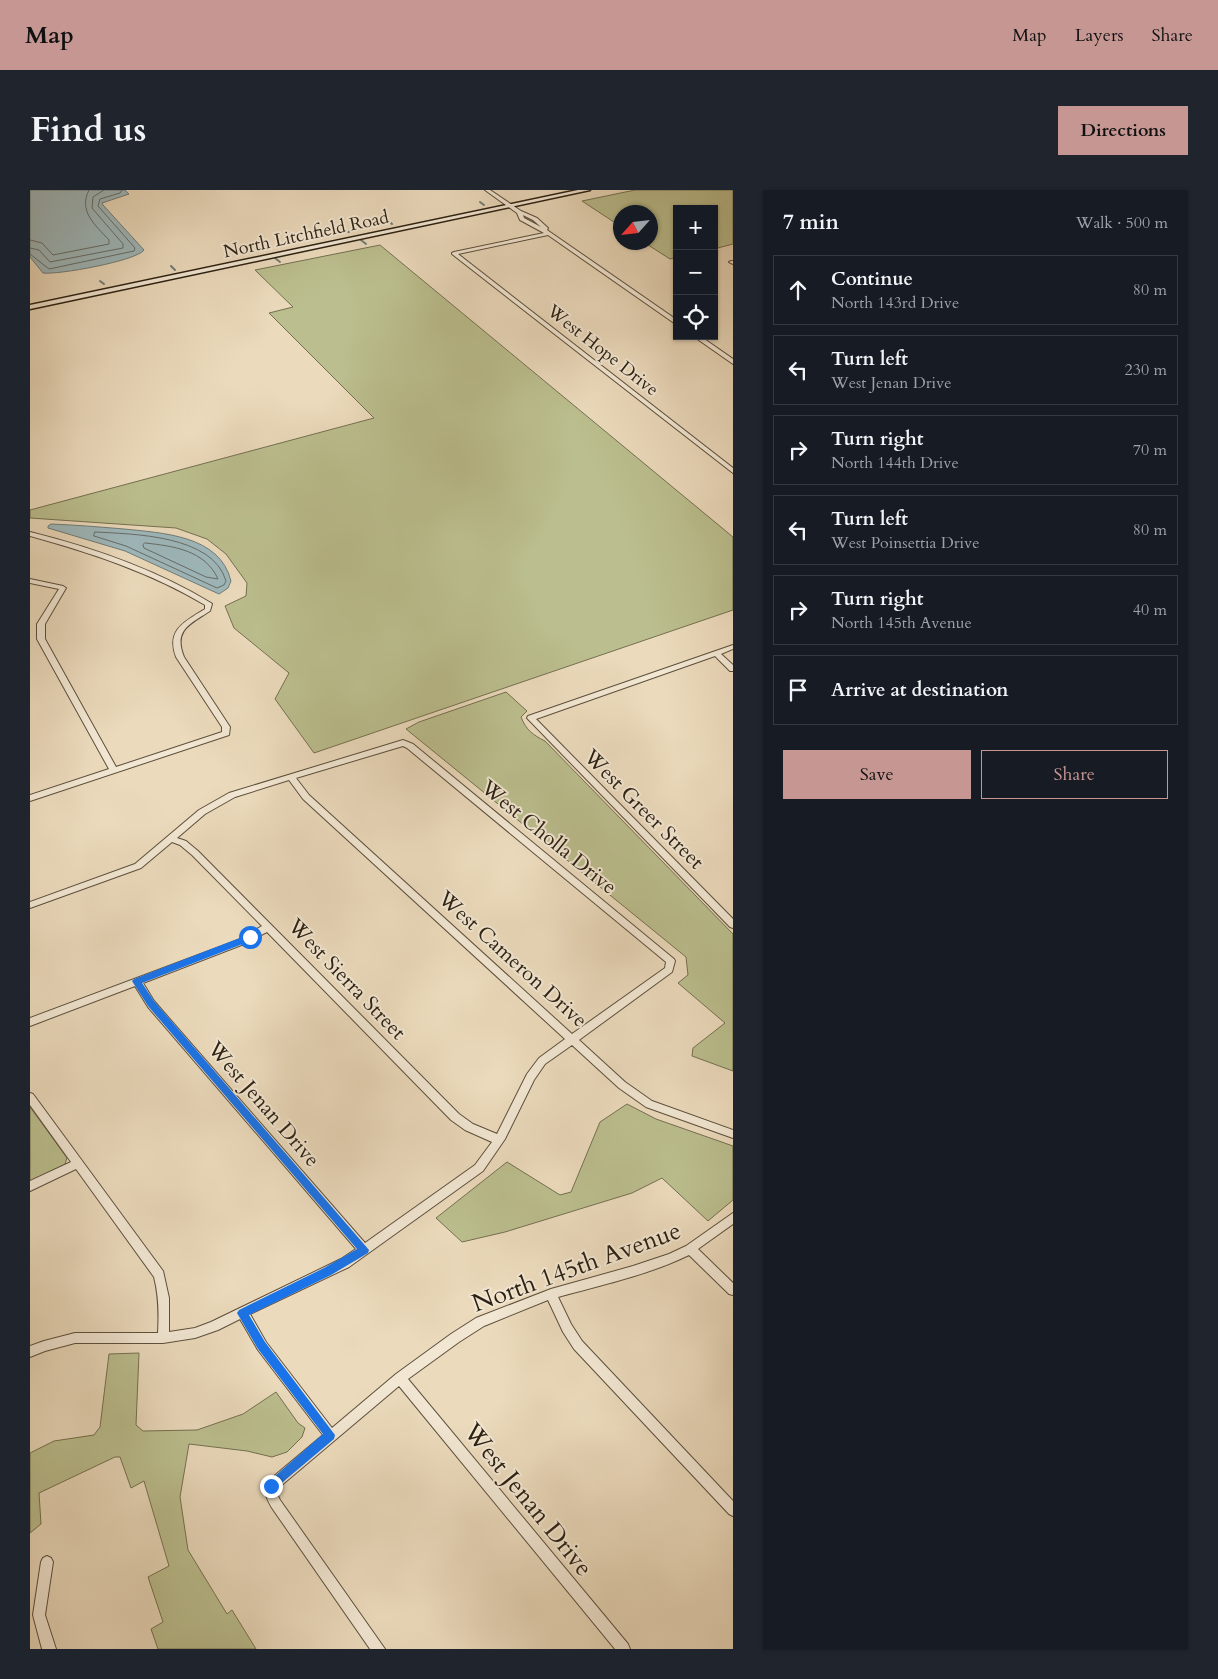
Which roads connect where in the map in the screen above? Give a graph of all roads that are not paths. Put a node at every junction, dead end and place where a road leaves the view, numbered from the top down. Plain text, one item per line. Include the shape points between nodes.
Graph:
1 (487, 190) edge
2 (565, 190) edge
3 (584, 190) edge
4 (508, 204) junction
5 (549, 233) junction
6 (346, 236) junction
7 (285, 254) junction
8 (205, 268) junction
9 (30, 302) edge
10 (30, 307) edge
11 (673, 320) edge
12 (702, 340) edge
13 (733, 362) edge
14 (733, 471) edge
15 (30, 534) edge
16 (30, 580) edge
17 (733, 647) edge
18 (716, 653) junction
19 (733, 669) edge
20 (114, 771) junction
21 (291, 777) junction
22 (30, 798) edge
23 (172, 838) junction
24 (30, 905) edge
25 (733, 925) edge
26 (268, 927) junction
27 (136, 981) junction
28 (30, 1022) edge
29 (572, 1039) junction
30 (30, 1097) edge
31 (733, 1134) edge
32 (499, 1140) junction
33 (78, 1163) junction
34 (30, 1186) edge
35 (733, 1218) edge
36 (690, 1249) junction
37 (364, 1250) junction
38 (733, 1290) edge
39 (551, 1294) junction
40 (242, 1313) junction
41 (163, 1338) junction
42 (30, 1352) edge
43 (400, 1378) junction
44 (330, 1435) junction
45 (271, 1486) joint
46 (733, 1510) edge
47 (46, 1562) dead end
48 (49, 1649) edge
49 (378, 1649) edge
50 (623, 1649) edge

1 - 4 street
2 - 4 main road, North Litchfield Road
3 - 4 main road, North Litchfield Road
4 - 5 street via 522,218
4 - 6 main road, North Litchfield Road
4 - 7 main road, North Litchfield Road
5 - 11 street
5 - 14 street, West Hope Drive via 454,254
6 - 7 main road
6 - 8 main road, North Litchfield Road
7 - 8 main road, North Litchfield Road
8 - 9 main road, North Litchfield Road
8 - 10 main road, North Litchfield Road
12 - 13 street
15 - 20 street via 77,546 128,565 209,604 208,610 177,633 175,645 226,727 226,733
16 - 20 street via 63,588 41,624 40,639
17 - 18 street
18 - 19 street
18 - 25 street, West Greer Street via 531,718
20 - 22 street
21 - 23 street via 220,800
21 - 29 street, West Cameron Drive via 306,797
21 - 29 street, West Cholla Drive via 403,743 671,961 669,970
23 - 24 street via 138,866
23 - 26 street, West Sierra Street via 195,853
26 - 27 street via 240,942
26 - 32 street, West Sierra Street via 455,1117
27 - 28 street
27 - 37 street, West Jenan Drive via 151,1004
29 - 31 street, West Cameron Drive via 622,1085 649,1104
29 - 32 street via 536,1068
30 - 33 street
32 - 37 street via 479,1168
33 - 34 street
33 - 41 street via 159,1275 166,1305
35 - 36 street, North 145th Avenue
36 - 38 street
36 - 39 street, North 145th Avenue via 633,1271
37 - 40 street
39 - 43 street, North 145th Avenue via 480,1322
39 - 46 street via 578,1345
40 - 41 street via 195,1333
40 - 44 street via 262,1346
41 - 42 street via 75,1338
43 - 44 street, North 145th Avenue
43 - 50 street, West Jenan Drive
44 - 45 street, North 145th Avenue
45 - 49 street via 276,1504
47 - 48 street via 39,1615

